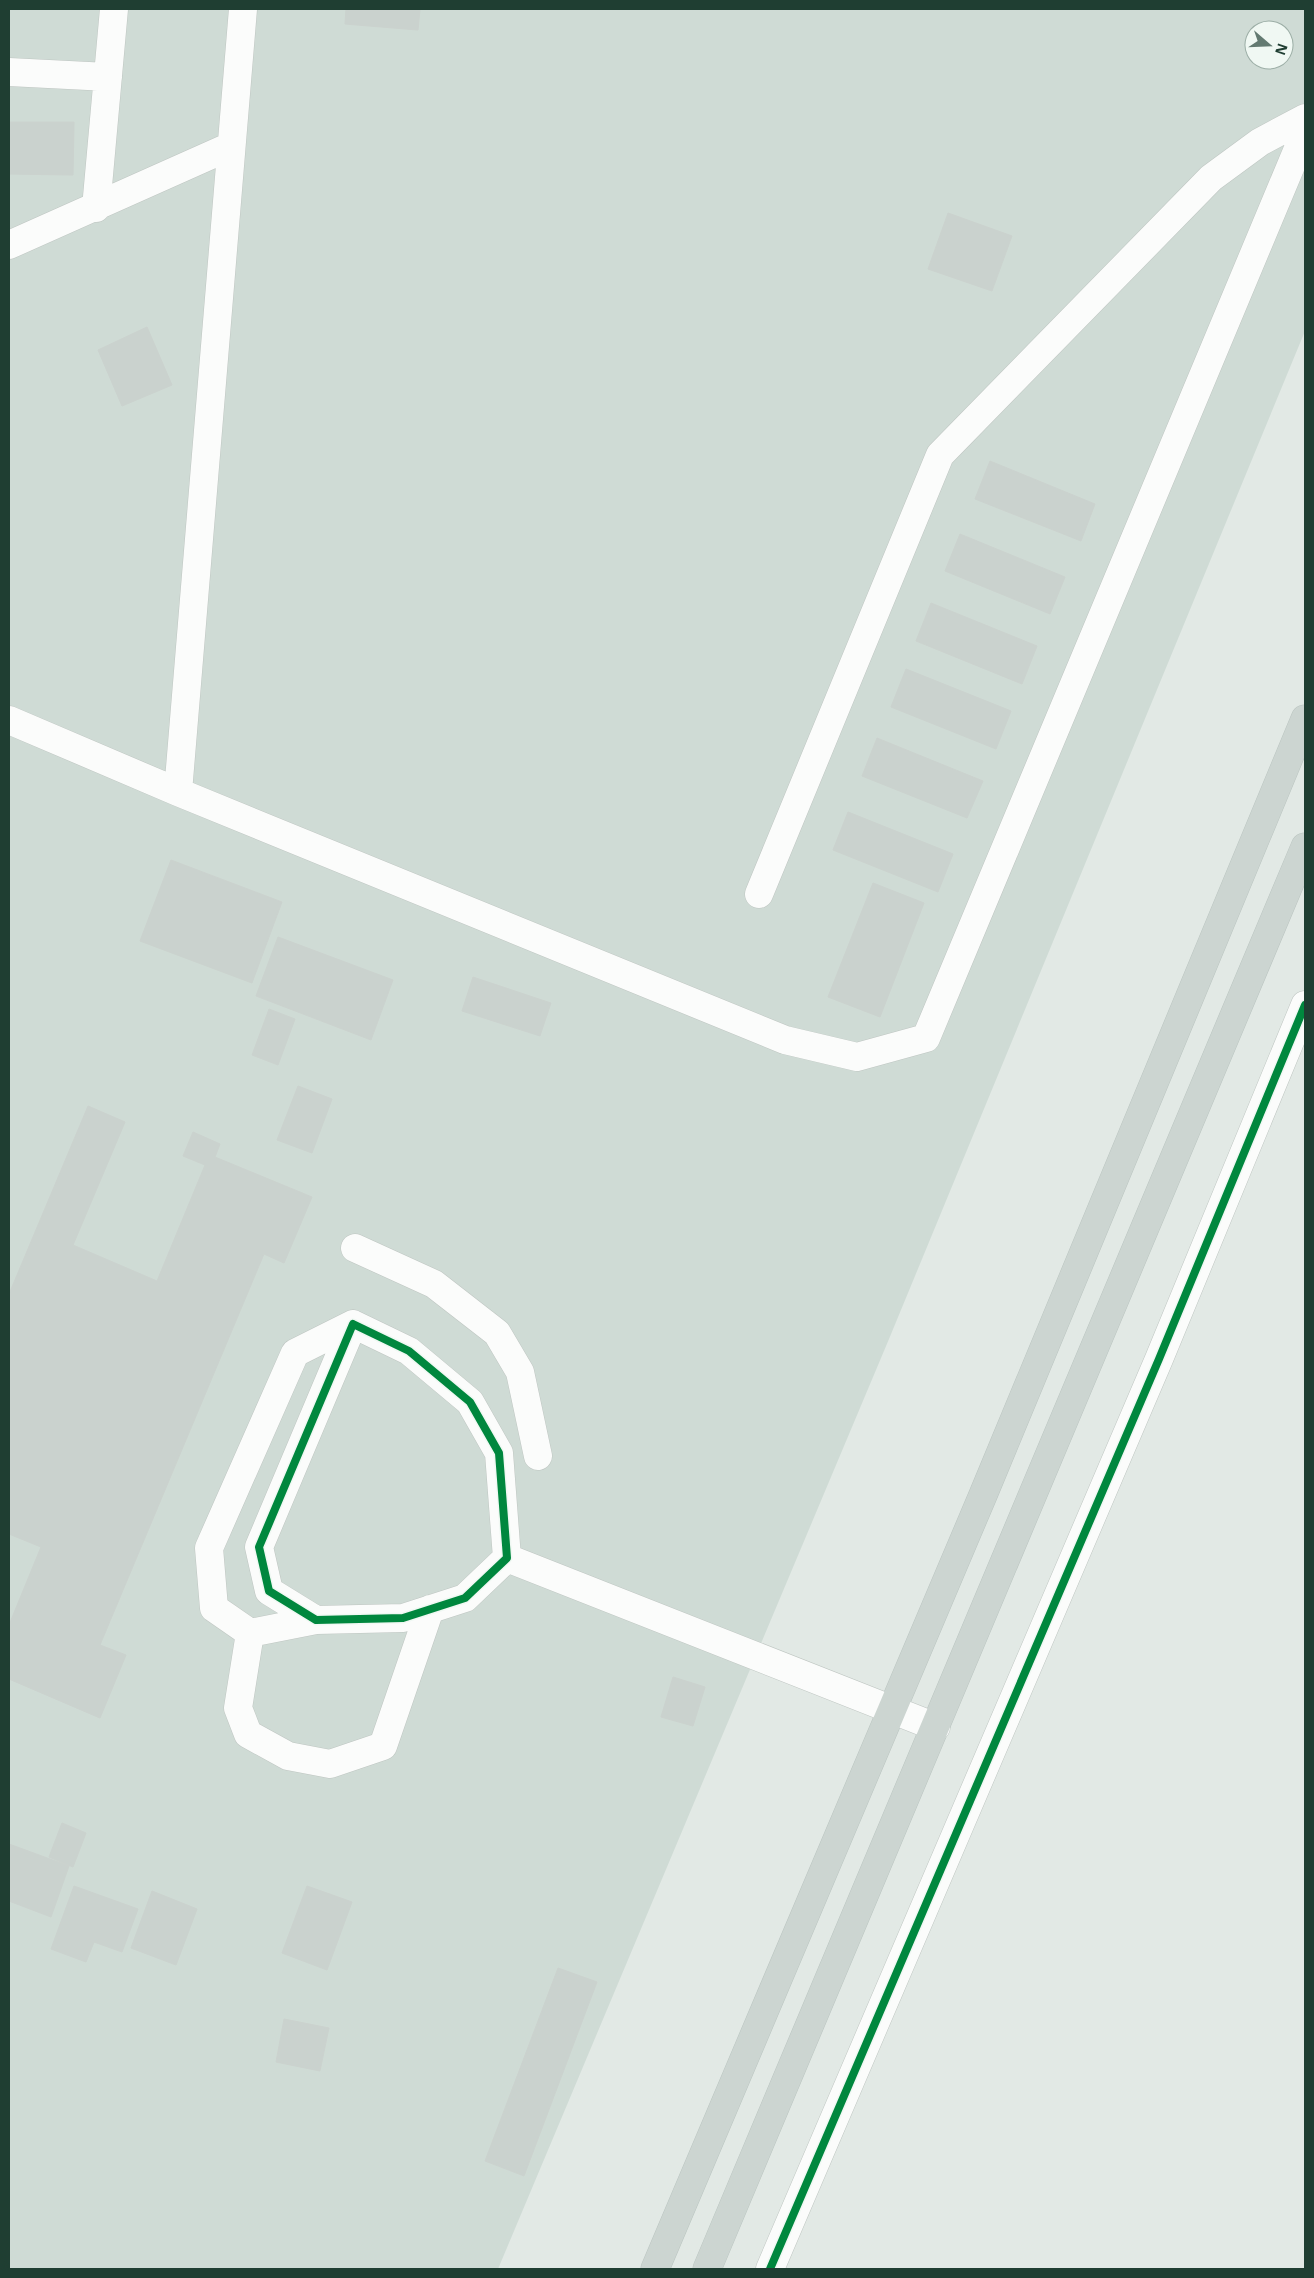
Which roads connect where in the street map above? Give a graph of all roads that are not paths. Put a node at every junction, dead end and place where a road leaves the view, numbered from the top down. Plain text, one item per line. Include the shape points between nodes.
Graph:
1 (114, 9) edge
2 (242, 9) edge
3 (9, 72) edge
4 (108, 77) junction
5 (1305, 118) edge
6 (1305, 132) edge
7 (231, 146) junction
8 (96, 208) junction
9 (9, 244) edge
10 (1305, 719) edge
11 (9, 720) edge
12 (178, 792) junction
13 (1305, 846) edge
14 (759, 894) dead end
15 (1305, 1005) edge
16 (355, 1248) dead end
17 (353, 1324) junction
18 (538, 1456) dead end
19 (507, 1558) junction
20 (430, 1609) junction
21 (316, 1620) junction
22 (250, 1633) junction
23 (892, 1710) junction
24 (936, 1726) junction
25 (654, 2269) edge
26 (707, 2269) edge
27 (770, 2269) edge

1 - 4 street
2 - 7 street
3 - 4 street
4 - 8 street
5 - 14 street via 1260,142 1211,178 940,455
6 - 12 street via 926,1038 857,1057 785,1040
7 - 8 street
7 - 12 street
8 - 9 street
10 - 23 main road
11 - 12 street
13 - 24 main road
15 - 27 street via 1159,1358
16 - 18 street via 434,1284 497,1333 520,1372
17 - 19 street via 409,1351 470,1402 499,1453
17 - 21 street via 259,1547 270,1591
17 - 22 street via 295,1353 209,1548 214,1608
19 - 20 street via 465,1598
19 - 23 street
20 - 21 street via 403,1618
20 - 22 street via 383,1746 330,1764 288,1756 248,1734 238,1708
21 - 22 street
23 - 24 street
23 - 25 main road
24 - 26 main road

